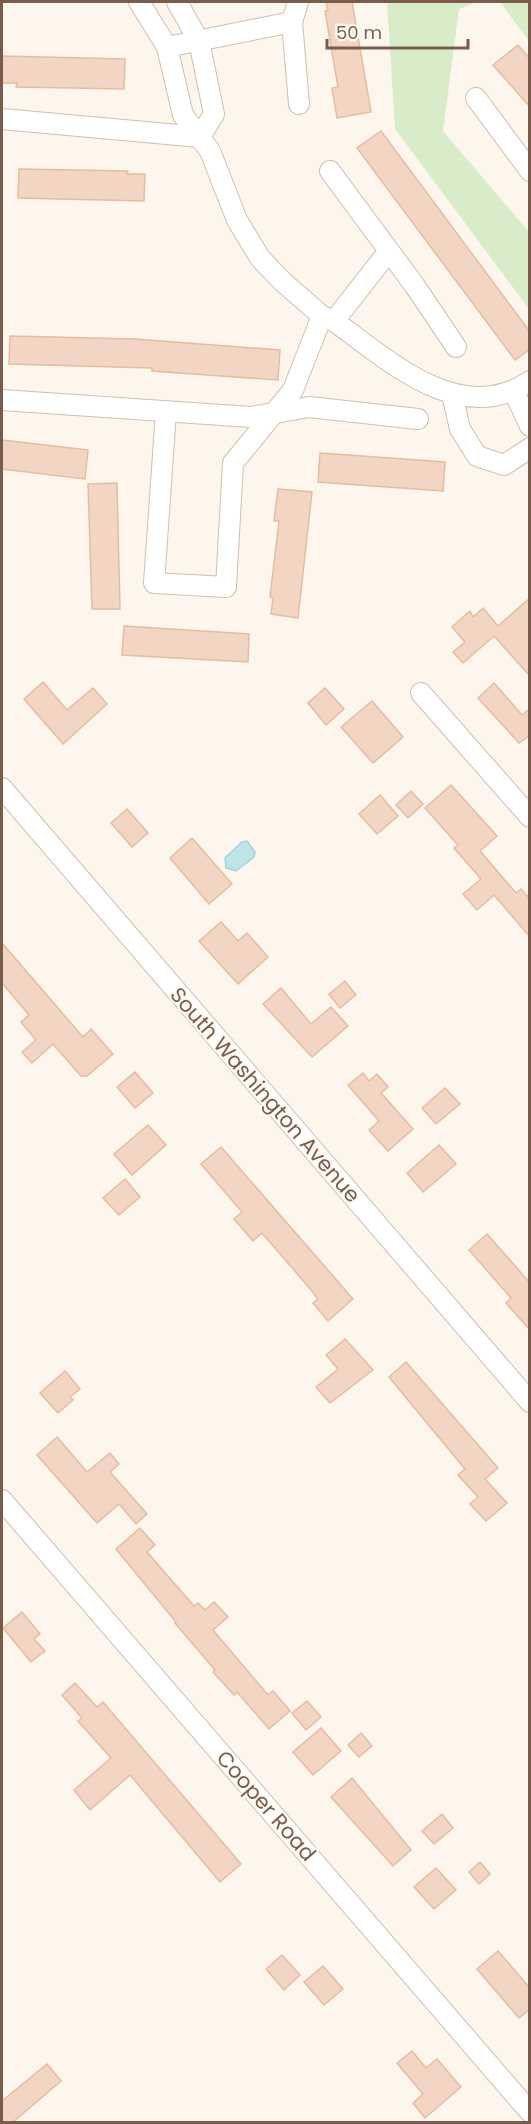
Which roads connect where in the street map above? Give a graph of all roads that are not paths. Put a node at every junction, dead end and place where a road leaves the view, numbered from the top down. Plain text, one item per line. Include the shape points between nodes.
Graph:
1 (139, 2) edge
2 (177, 2) edge
3 (298, 2) edge
4 (292, 22) junction
5 (199, 40) junction
6 (167, 47) junction
7 (476, 98) dead end
8 (299, 105) dead end
9 (2, 119) edge
10 (200, 137) junction
11 (330, 171) dead end
12 (530, 171) edge
13 (388, 252) junction
14 (328, 318) junction
15 (456, 347) dead end
16 (522, 387) edge
17 (452, 394) junction
18 (2, 400) edge
19 (166, 412) junction
20 (277, 412) junction
21 (418, 419) dead end
22 (530, 426) edge
23 (530, 448) edge
24 (422, 693) dead end
25 (2, 788) edge
26 (530, 817) edge
27 (530, 1401) edge
28 (2, 1500) edge
29 (530, 2112) edge

1 - 6 street
2 - 5 street
3 - 4 street
4 - 5 street
4 - 8 street
5 - 6 street
5 - 10 street via 214,114
6 - 10 street via 183,115
7 - 12 street
9 - 10 street
10 - 14 street via 210,151 237,220 260,258
11 - 13 street
13 - 14 street
13 - 15 street
14 - 17 street via 408,374
14 - 20 street via 293,390
16 - 17 street via 483,399
16 - 22 street
17 - 23 street via 460,429 477,456 504,465
18 - 19 street
19 - 20 street via 251,417
19 - 20 street via 154,583 226,587 233,463
20 - 21 street via 309,407
24 - 26 street
25 - 27 street, South Washington Avenue
28 - 29 street, Cooper Road

